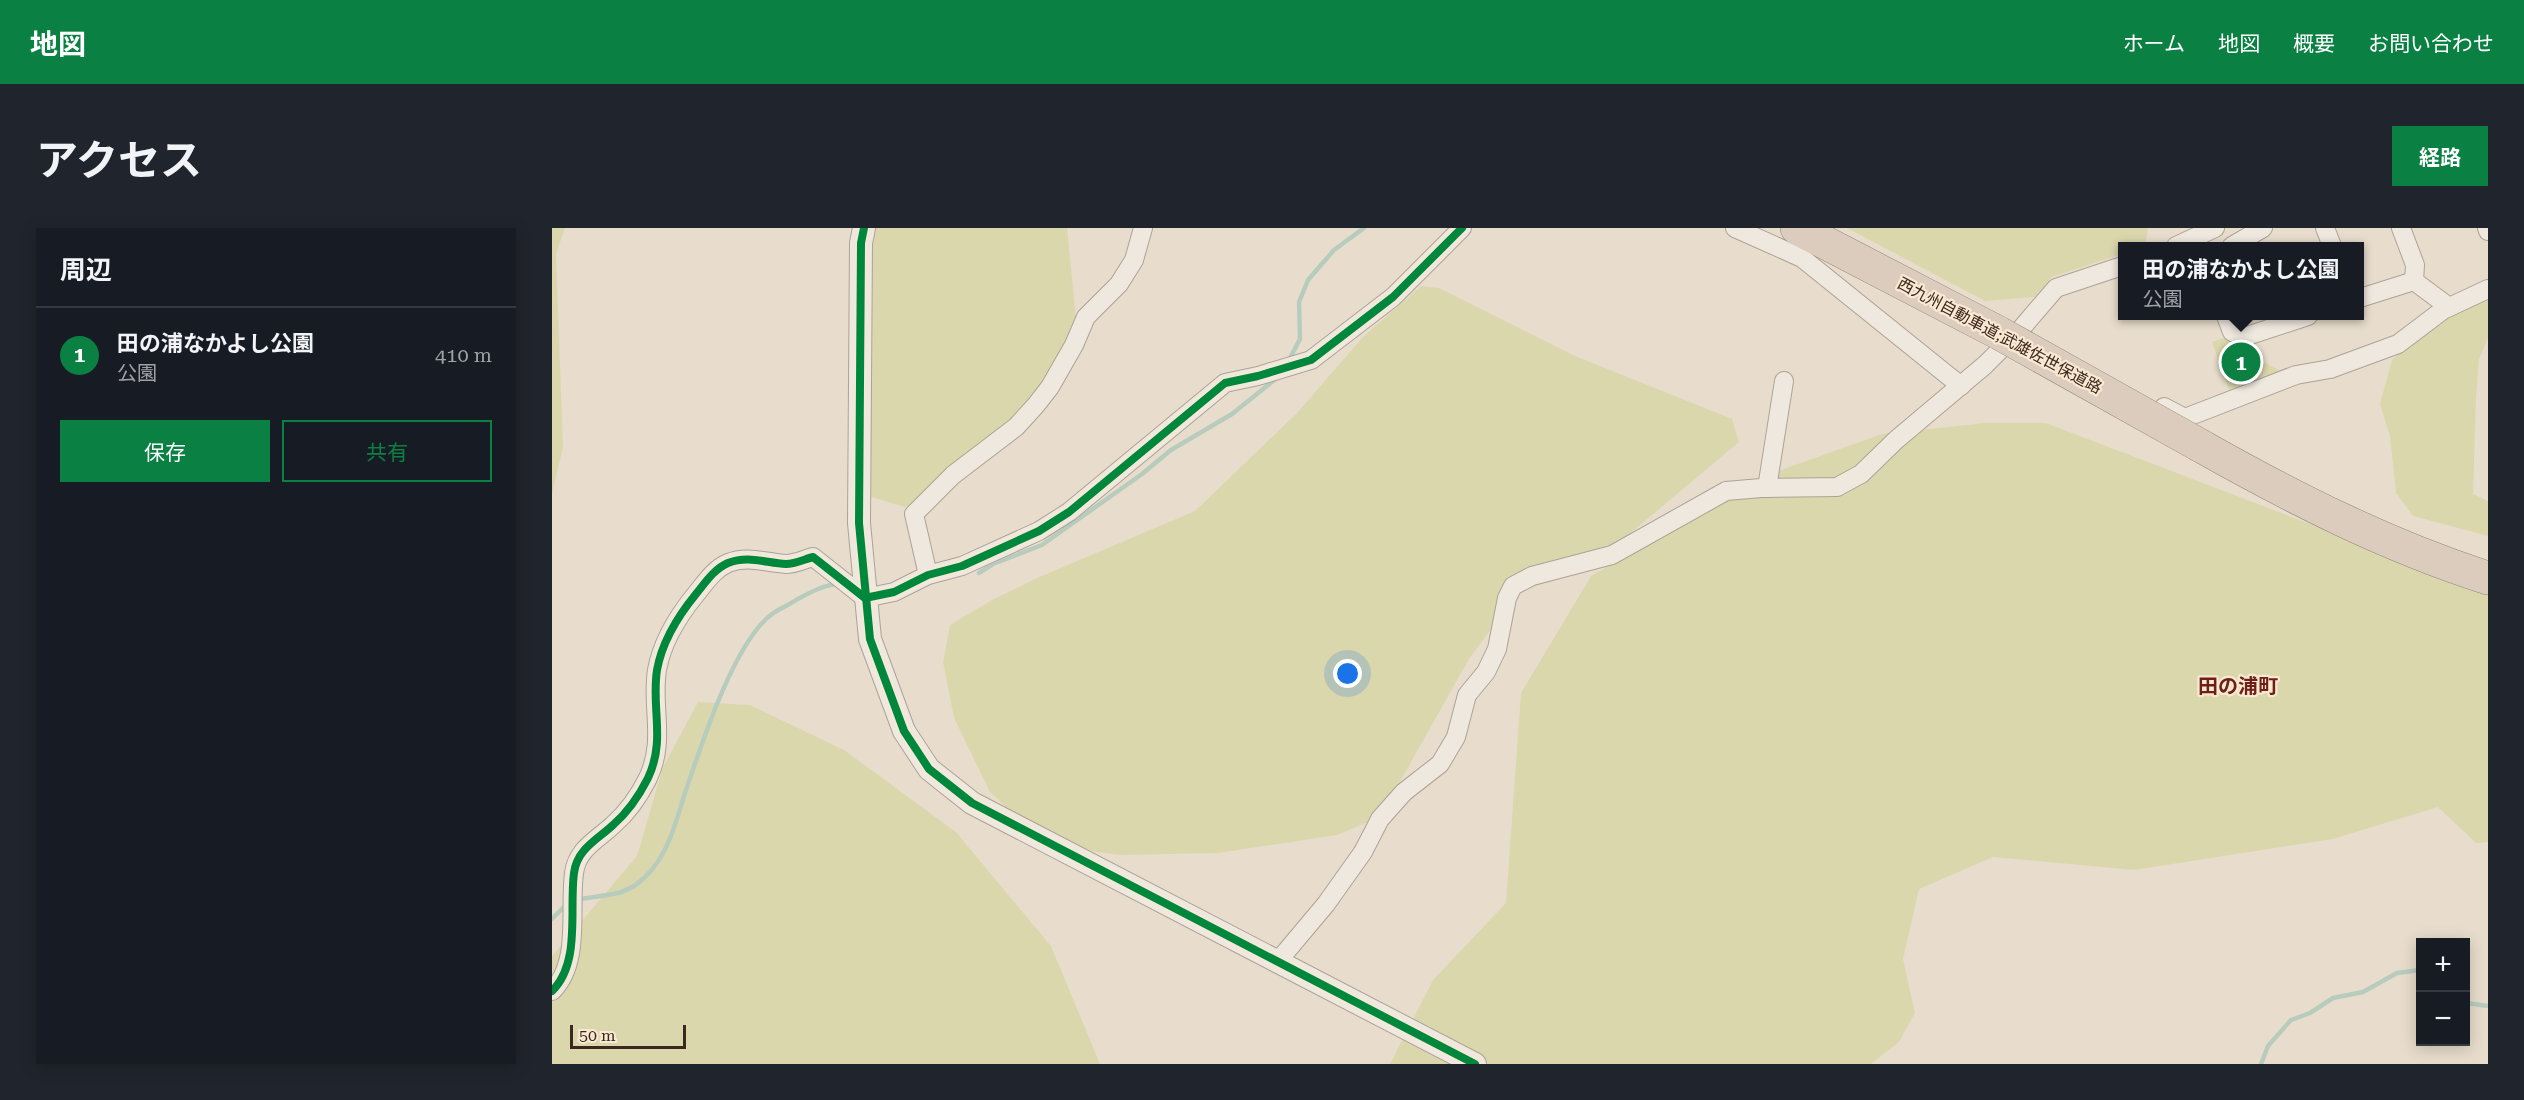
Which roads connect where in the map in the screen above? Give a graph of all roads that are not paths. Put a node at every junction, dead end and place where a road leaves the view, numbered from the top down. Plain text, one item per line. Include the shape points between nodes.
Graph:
1 (864, 228) edge
2 (1143, 228) edge
3 (1462, 228) edge
4 (1735, 228) edge
5 (1797, 228) edge
6 (2215, 228) edge
7 (2264, 228) edge
8 (2325, 228) edge
9 (2401, 228) edge
10 (2185, 242) edge
11 (2239, 242) edge
12 (2330, 242) edge
13 (2118, 267) edge
14 (2414, 281) junction
15 (2488, 289) edge
16 (2364, 297) edge
17 (2449, 307) junction
18 (2228, 320) edge
19 (2293, 320) edge
20 (2009, 332) junction
21 (1784, 381) dead end
22 (1961, 386) junction
23 (2201, 446) junction
24 (1767, 488) junction
25 (2488, 563) edge
26 (927, 575) junction
27 (2488, 578) edge
28 (865, 598) junction
29 (1280, 960) junction
30 (552, 991) edge
31 (1475, 1064) edge

1 - 28 street via 859,523
2 - 26 street via 1134,260 1119,284 1086,317 1074,345 1036,405 1016,427 953,475 914,514
3 - 26 street via 1393,297 1311,360 1225,383 1070,512 1039,531 962,566
4 - 22 street via 1802,258
5 - 20 highway, 西九州自動車道;武雄佐世保道路
6 - 10 street
7 - 11 street
8 - 12 street
9 - 14 street via 2415,265
13 - 20 street via 2056,288
14 - 16 street
14 - 17 street
15 - 17 street
17 - 20 street via 2398,344 2330,369 2296,375 2185,418
18 - 19 street via 2232,333 2244,337
20 - 22 street
20 - 23 highway, 西九州自動車道;武雄佐世保道路, bridge
21 - 24 street
22 - 24 street via 1861,474 1837,487
23 - 25 highway, 西九州自動車道;武雄佐世保道路 via 2285,485
23 - 27 highway, 西九州自動車道;武雄佐世保道路 via 2347,522
24 - 29 street via 1726,491 1612,555 1532,576 1513,586 1497,649 1486,672 1467,695 1456,737 1440,764 1404,792 1380,819 1363,852
26 - 28 street via 894,592
28 - 29 street via 870,639 904,731 929,769 972,803
28 - 30 street via 813,556 789,564 742,558 725,564 691,600 665,644 657,672 658,746 649,775 636,799 613,825 585,847 574,871 572,950
29 - 31 street

